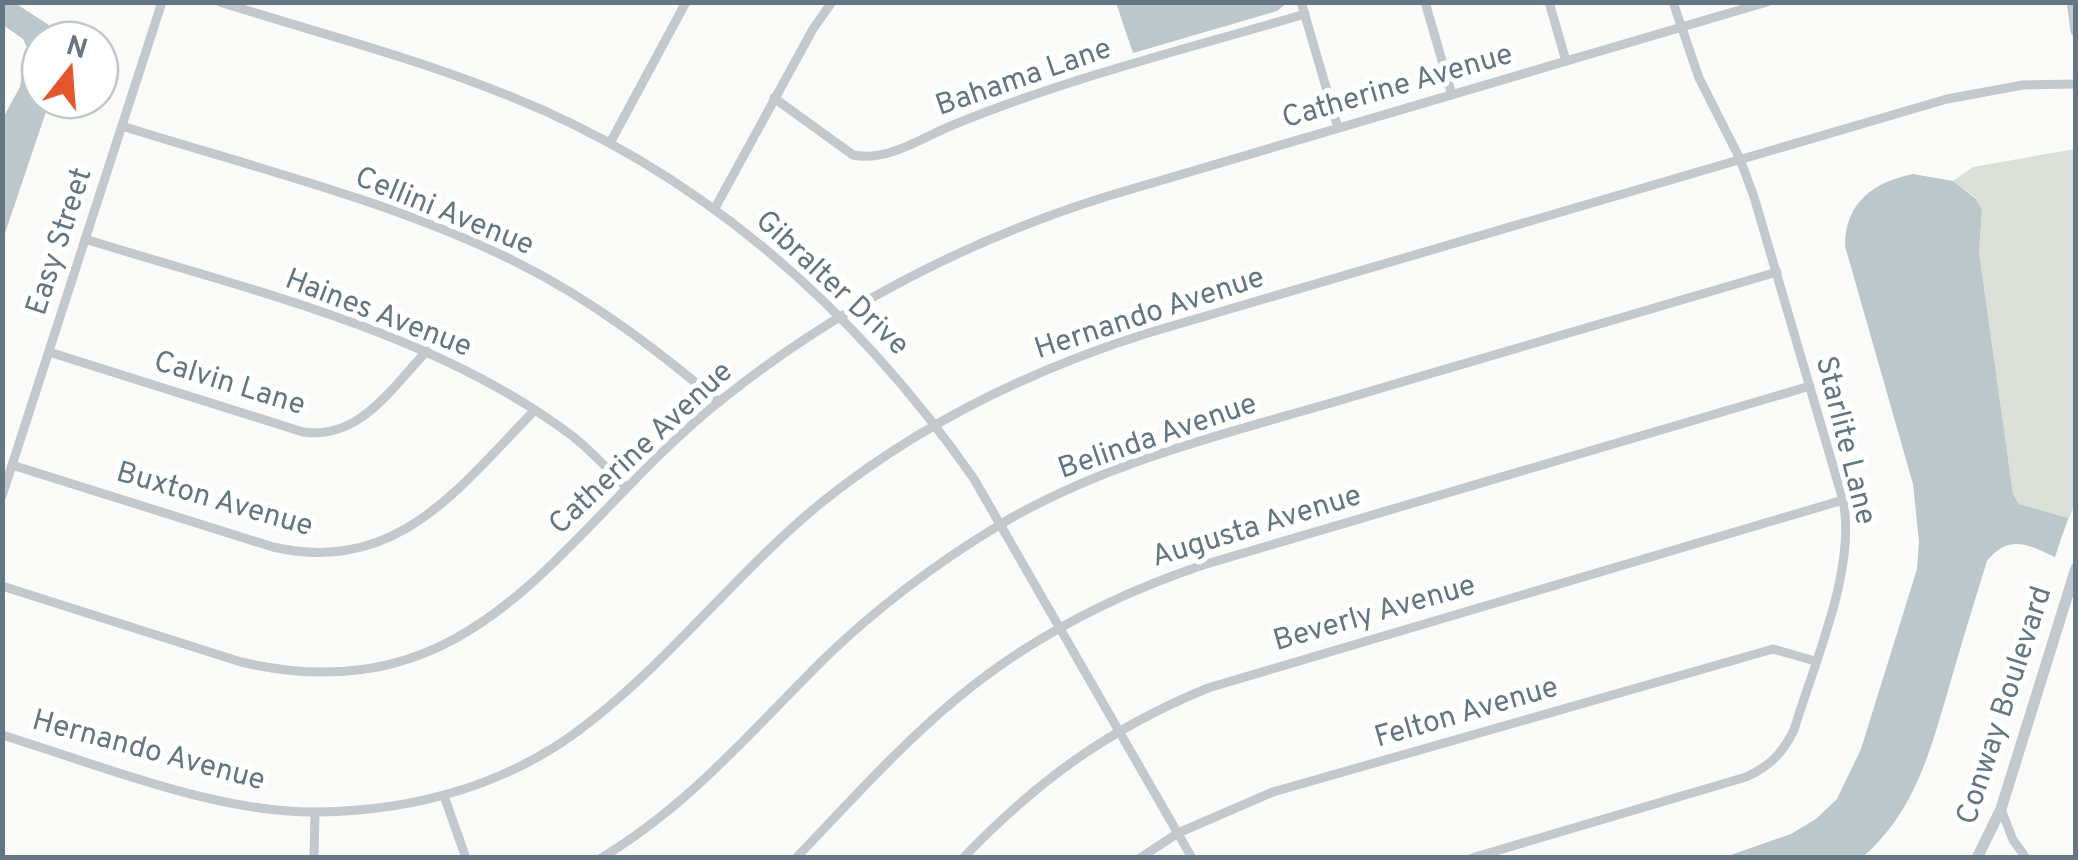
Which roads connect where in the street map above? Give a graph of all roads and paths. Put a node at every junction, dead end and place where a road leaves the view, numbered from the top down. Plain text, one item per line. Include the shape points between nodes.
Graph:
1 (162, 2) edge
2 (220, 2) edge
3 (686, 2) edge
4 (832, 2) edge
5 (1300, 2) edge
6 (1425, 2) edge
7 (1549, 2) edge
8 (1673, 2) edge
9 (1767, 2) edge
10 (2072, 2) edge
11 (1305, 14) junction
12 (1680, 28) junction
13 (2076, 31) edge
14 (1566, 61) junction
15 (2076, 84) edge
16 (1452, 95) junction
17 (774, 98) junction
18 (122, 126) junction
19 (1338, 128) junction
20 (610, 143) junction
21 (1740, 159) junction
22 (715, 208) junction
23 (85, 238) junction
24 (1776, 272) junction
25 (841, 315) junction
26 (427, 351) junction
27 (49, 352) junction
28 (1810, 386) junction
29 (718, 402) junction
30 (535, 410) junction
31 (936, 424) junction
32 (12, 464) junction
33 (626, 487) junction
34 (2, 496) edge
35 (1843, 500) junction
36 (1002, 524) junction
37 (2076, 568) edge
38 (2, 586) edge
39 (1060, 626) junction
40 (1815, 662) junction
41 (1119, 729) junction
42 (2, 735) edge
43 (444, 796) junction
44 (2001, 809) junction
45 (315, 812) junction
46 (1178, 833) junction
47 (314, 858) edge
48 (466, 858) edge
49 (601, 858) edge
50 (796, 858) edge
51 (962, 858) edge
52 (1140, 858) edge
53 (1192, 858) edge
54 (1472, 858) edge
55 (1976, 858) edge
56 (2026, 858) edge

1 - 18 street, Easy Street
2 - 20 street, Gibralter Drive via 446,72
3 - 20 street
4 - 17 street
5 - 11 street
6 - 16 street
7 - 14 street
8 - 12 street, Starlite Lane
9 - 12 street, Catherine Avenue
10 - 13 street
11 - 17 street, Bahama Lane via 1034,95 868,158 853,155
11 - 19 street
12 - 14 street, Catherine Avenue
12 - 21 street, Starlite Lane
14 - 16 street, Catherine Avenue
15 - 21 street, Hernando Avenue via 1970,93
16 - 19 street, Catherine Avenue
17 - 22 street
18 - 23 street, Easy Street
18 - 29 street, Cellini Avenue via 478,244 612,318
19 - 25 street, Catherine Avenue via 1035,221 946,258
20 - 22 street, Gibralter Drive
21 - 24 street, Starlite Lane
21 - 31 street, Hernando Avenue via 1116,343
22 - 25 street, Gibralter Drive
23 - 26 street, Haines Avenue
23 - 27 street, Easy Street
24 - 28 street, Starlite Lane
24 - 36 street, Belinda Avenue via 1167,451 1084,482
25 - 29 street, Catherine Avenue
25 - 31 street, Gibralter Drive
26 - 27 street, Calvin Lane via 358,422 321,435
26 - 30 street, Haines Avenue
27 - 32 street, Easy Street
28 - 35 street, Starlite Lane
28 - 39 street, Augusta Avenue via 1202,564
29 - 33 street, Catherine Avenue
30 - 32 street, Buxton Avenue via 424,520 383,542 338,553 273,547
30 - 33 street, Haines Avenue
31 - 36 street, Gibralter Drive
31 - 43 street, Hernando Avenue via 786,532 588,724 530,762
32 - 34 street, Easy Street
33 - 38 street, Catherine Avenue via 485,623 430,652 370,668 313,672 262,666
35 - 40 street, Starlite Lane via 1846,559
35 - 41 street, Beverly Avenue via 1238,678
36 - 39 street, Gibralter Drive
36 - 49 street, Belinda Avenue via 881,608 692,792
37 - 44 street, Conway Boulevard
39 - 41 street, Gibralter Drive
39 - 50 street, Augusta Avenue via 931,721
40 - 46 street, Felton Avenue via 1773,649 1272,792
40 - 54 street, Starlite Lane via 1794,730 1767,767
41 - 46 street, Gibralter Drive
41 - 51 street, Beverly Avenue via 1026,795
42 - 45 street, Hernando Avenue via 201,796
43 - 45 street, Hernando Avenue
43 - 48 street
44 - 55 street, Conway Boulevard
44 - 56 street
45 - 47 street
46 - 52 street, Felton Avenue
46 - 53 street, Gibralter Drive

